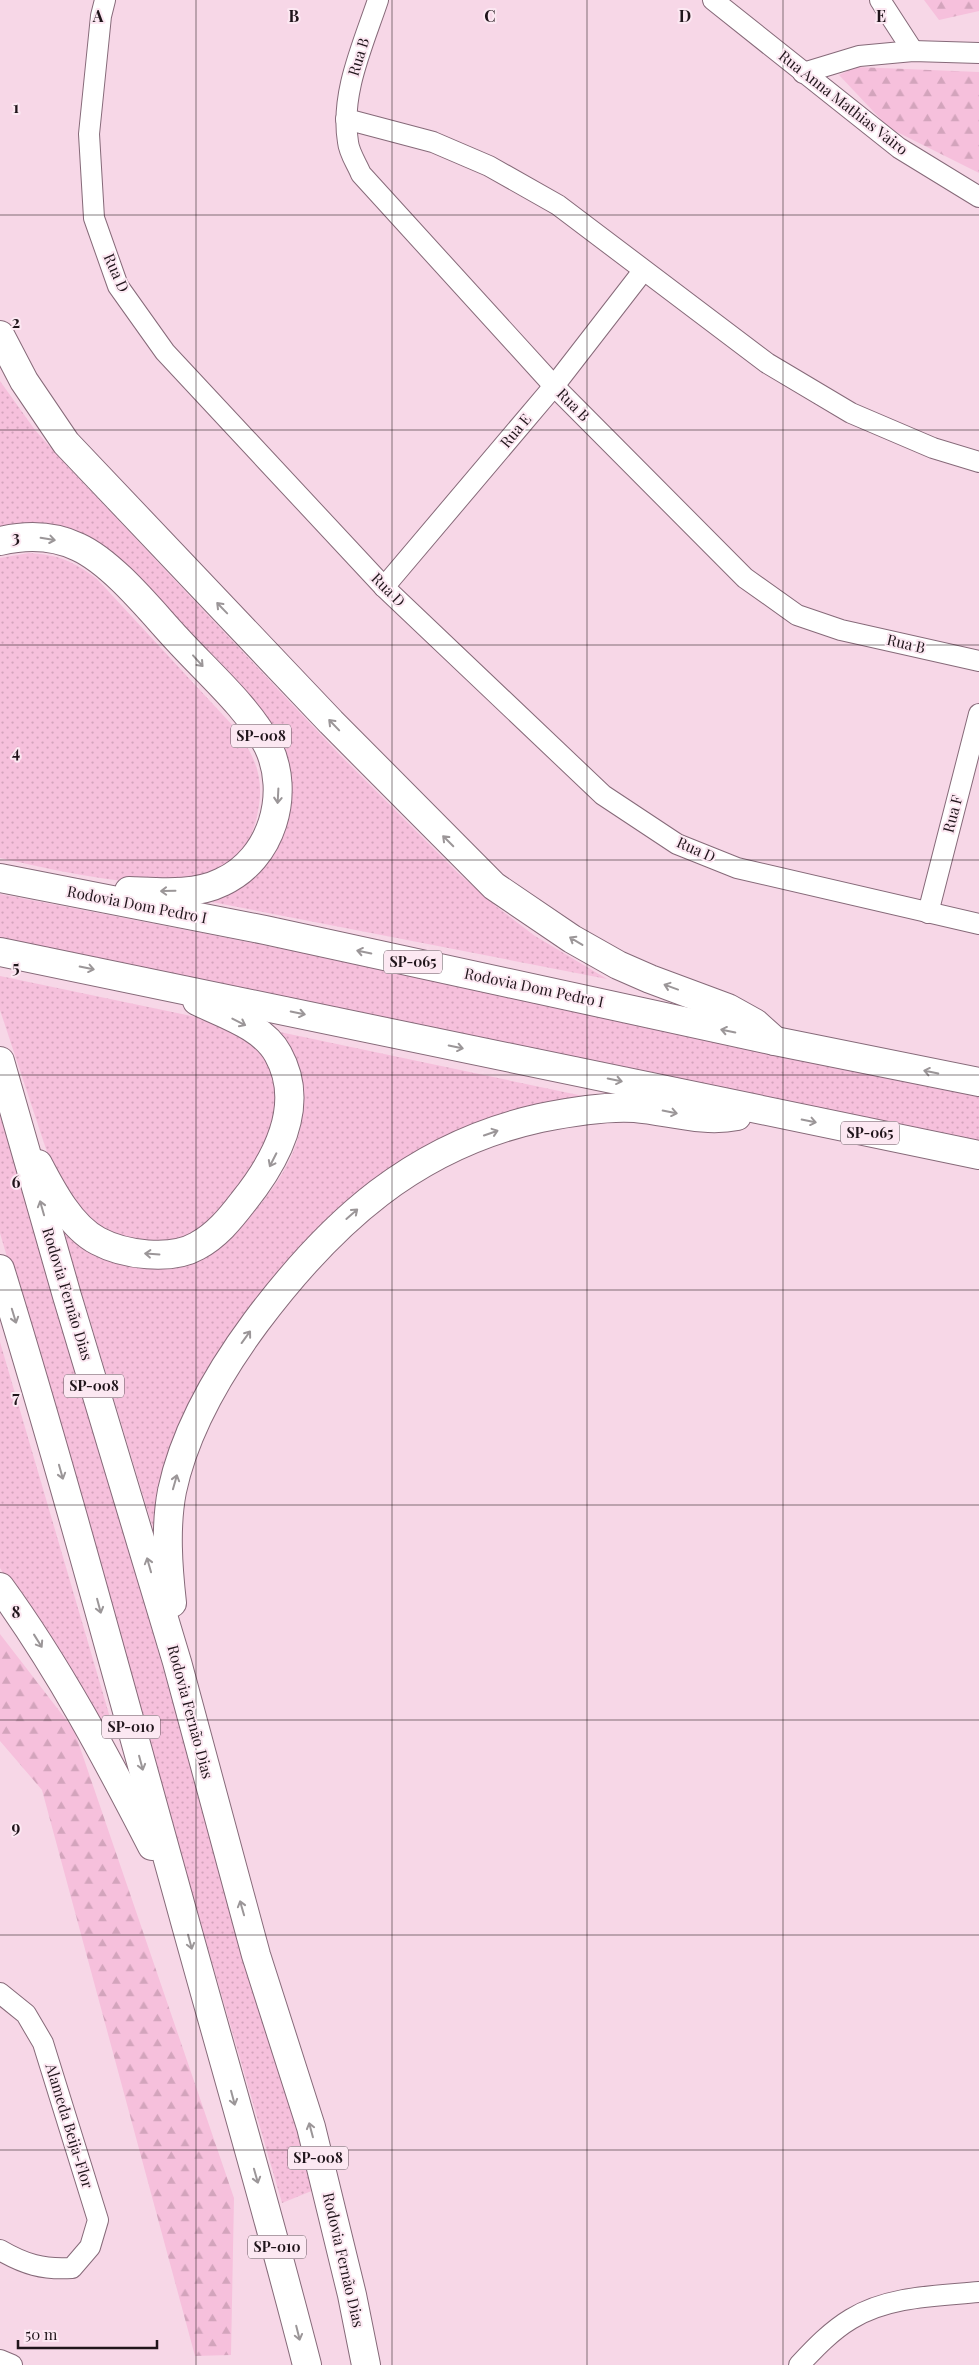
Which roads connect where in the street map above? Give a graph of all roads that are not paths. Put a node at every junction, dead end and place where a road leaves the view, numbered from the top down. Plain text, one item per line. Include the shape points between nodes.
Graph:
1 (105, 0) edge
2 (378, 0) edge
3 (712, 0) edge
4 (880, 0) edge
5 (913, 51) junction
6 (979, 53) edge
7 (803, 73) junction
8 (346, 119) junction
9 (979, 196) edge
10 (643, 271) junction
11 (0, 335) edge
12 (554, 386) junction
13 (979, 462) edge
14 (0, 541) edge
15 (384, 587) junction
16 (979, 661) edge
17 (979, 714) edge
18 (0, 878) edge
19 (39, 886) junction
20 (928, 913) junction
21 (979, 924) edge
22 (0, 952) edge
23 (164, 984) junction
24 (775, 1041) junction
25 (0, 1061) edge
26 (979, 1082) edge
27 (12, 1109) junction
28 (761, 1111) junction
29 (979, 1155) edge
30 (0, 1269) edge
31 (0, 1587) edge
32 (178, 1662) junction
33 (177, 1895) junction
34 (0, 1993) edge
35 (0, 2250) edge
36 (979, 2292) edge
37 (0, 2360) edge
38 (12, 2365) edge
39 (307, 2365) edge
40 (366, 2365) edge
41 (799, 2365) edge

1 - 15 street, Rua D via 89,134 94,218 118,286 165,352
2 - 8 street, Rua B via 352,77
3 - 7 street, Rua Anna Mathias Vairo
4 - 5 street
5 - 6 street
5 - 7 street via 859,56
7 - 9 street, Rua Anna Mathias Vairo via 900,148
8 - 10 street via 433,142 489,166 558,205
8 - 12 street, Rua B via 348,144 362,174
10 - 12 street, Rua E
10 - 13 street via 767,363 851,413 933,448
24 -> 11 highway via 755,1023 728,1008 618,965 572,939 494,886 345,736 66,442 24,381
12 - 15 street, Rua E
12 - 16 street, Rua B via 745,578 797,614 841,630
14 -> 19 highway, SP-008 via 22,536 50,538 78,547 100,560 250,719 277,768 279,798 272,826 261,848 244,869 222,882 194,891
15 - 20 street, Rua D via 603,795 677,844 737,868
17 - 20 street, Rua F
18 - 19 highway, Rodovia Dom Pedro I / SP-008
24 -> 19 highway, Rodovia Dom Pedro I / SP-065 via 265,930
20 - 21 street, Rua D
22 -> 23 highway, SP-065
23 -> 27 highway via 259,1032 278,1052 287,1073 290,1099 286,1126 276,1153 265,1176 225,1226 196,1247 164,1255 130,1253 98,1241 74,1221 39,1167
23 -> 28 highway, SP-065
26 -> 24 highway, Rodovia Dom Pedro I / SP-065
25 - 27 highway, Rodovia Fernão Dias / SP-008
32 -> 27 highway, Rodovia Fernão Dias / SP-008
28 -> 29 highway, SP-065
32 -> 28 highway via 170,1590 168,1530 172,1491 194,1424 215,1383 242,1342 278,1293 329,1234 368,1200 449,1149 540,1118 586,1110 632,1108 696,1118 728,1118
30 -> 33 highway, SP-010 via 86,1560
31 -> 33 highway via 62,1678
40 -> 32 highway, Rodovia Fernão Dias / SP-008 via 311,2127 256,1955
33 -> 39 highway, SP-010
34 - 35 street, Alameda Beija-Flor via 26,2014 43,2043 98,2220 90,2247 72,2268 49,2270
36 - 41 street via 882,2305 851,2319 818,2344
37 - 38 street

